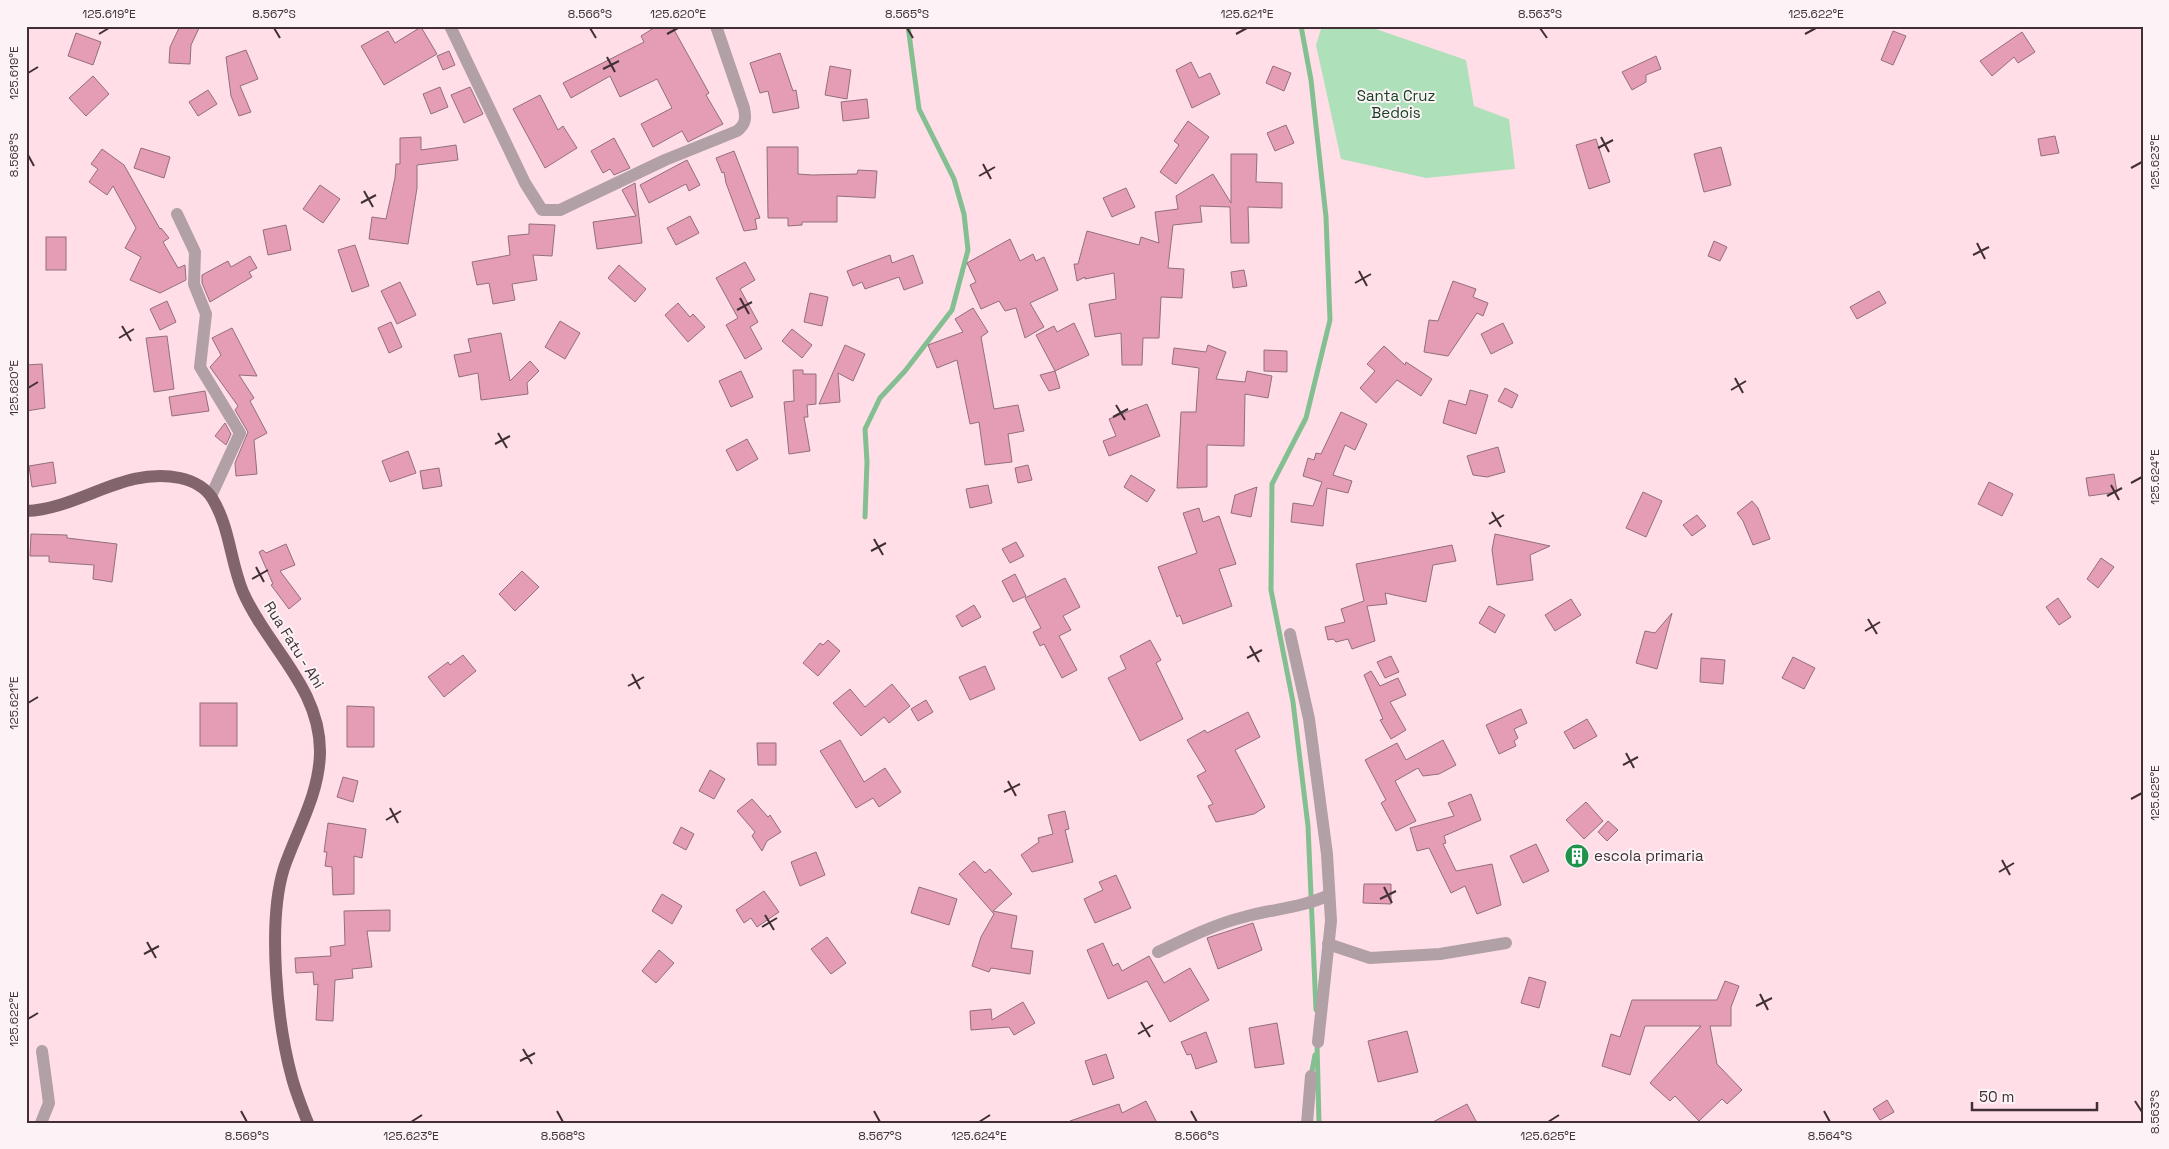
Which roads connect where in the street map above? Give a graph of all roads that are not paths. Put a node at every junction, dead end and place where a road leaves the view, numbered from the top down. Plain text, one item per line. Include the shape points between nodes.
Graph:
1 (450, 26) edge
2 (716, 26) edge
3 (177, 214) dead end
4 (211, 496) junction
5 (26, 511) edge
6 (1290, 634) dead end
7 (1329, 895) junction
8 (1506, 943) dead end
9 (1328, 944) junction
10 (1158, 952) dead end
11 (1318, 1042) dead end
12 (42, 1051) dead end
13 (1311, 1076) dead end
14 (41, 1123) edge
15 (308, 1123) edge
16 (1307, 1123) edge

1 - 2 street via 525,183 537,205 550,212 575,204 743,126 746,118 744,108
3 - 4 street via 195,252 194,284 206,314 200,367 240,433
4 - 5 main road, Rua Fatu - Ahi via 198,484 180,478 151,476 114,483 68,503
4 - 15 main road, Rua Fatu - Ahi via 230,541 242,590 255,617 302,686 314,711 318,732 320,754 312,801 283,870 276,938 284,1036 292,1078
6 - 7 street via 1309,719 1327,854
7 - 9 street via 1331,922
7 - 10 street via 1312,903 1245,916
8 - 9 street via 1440,954 1370,958
9 - 11 street
12 - 14 street via 49,1103
13 - 16 street

